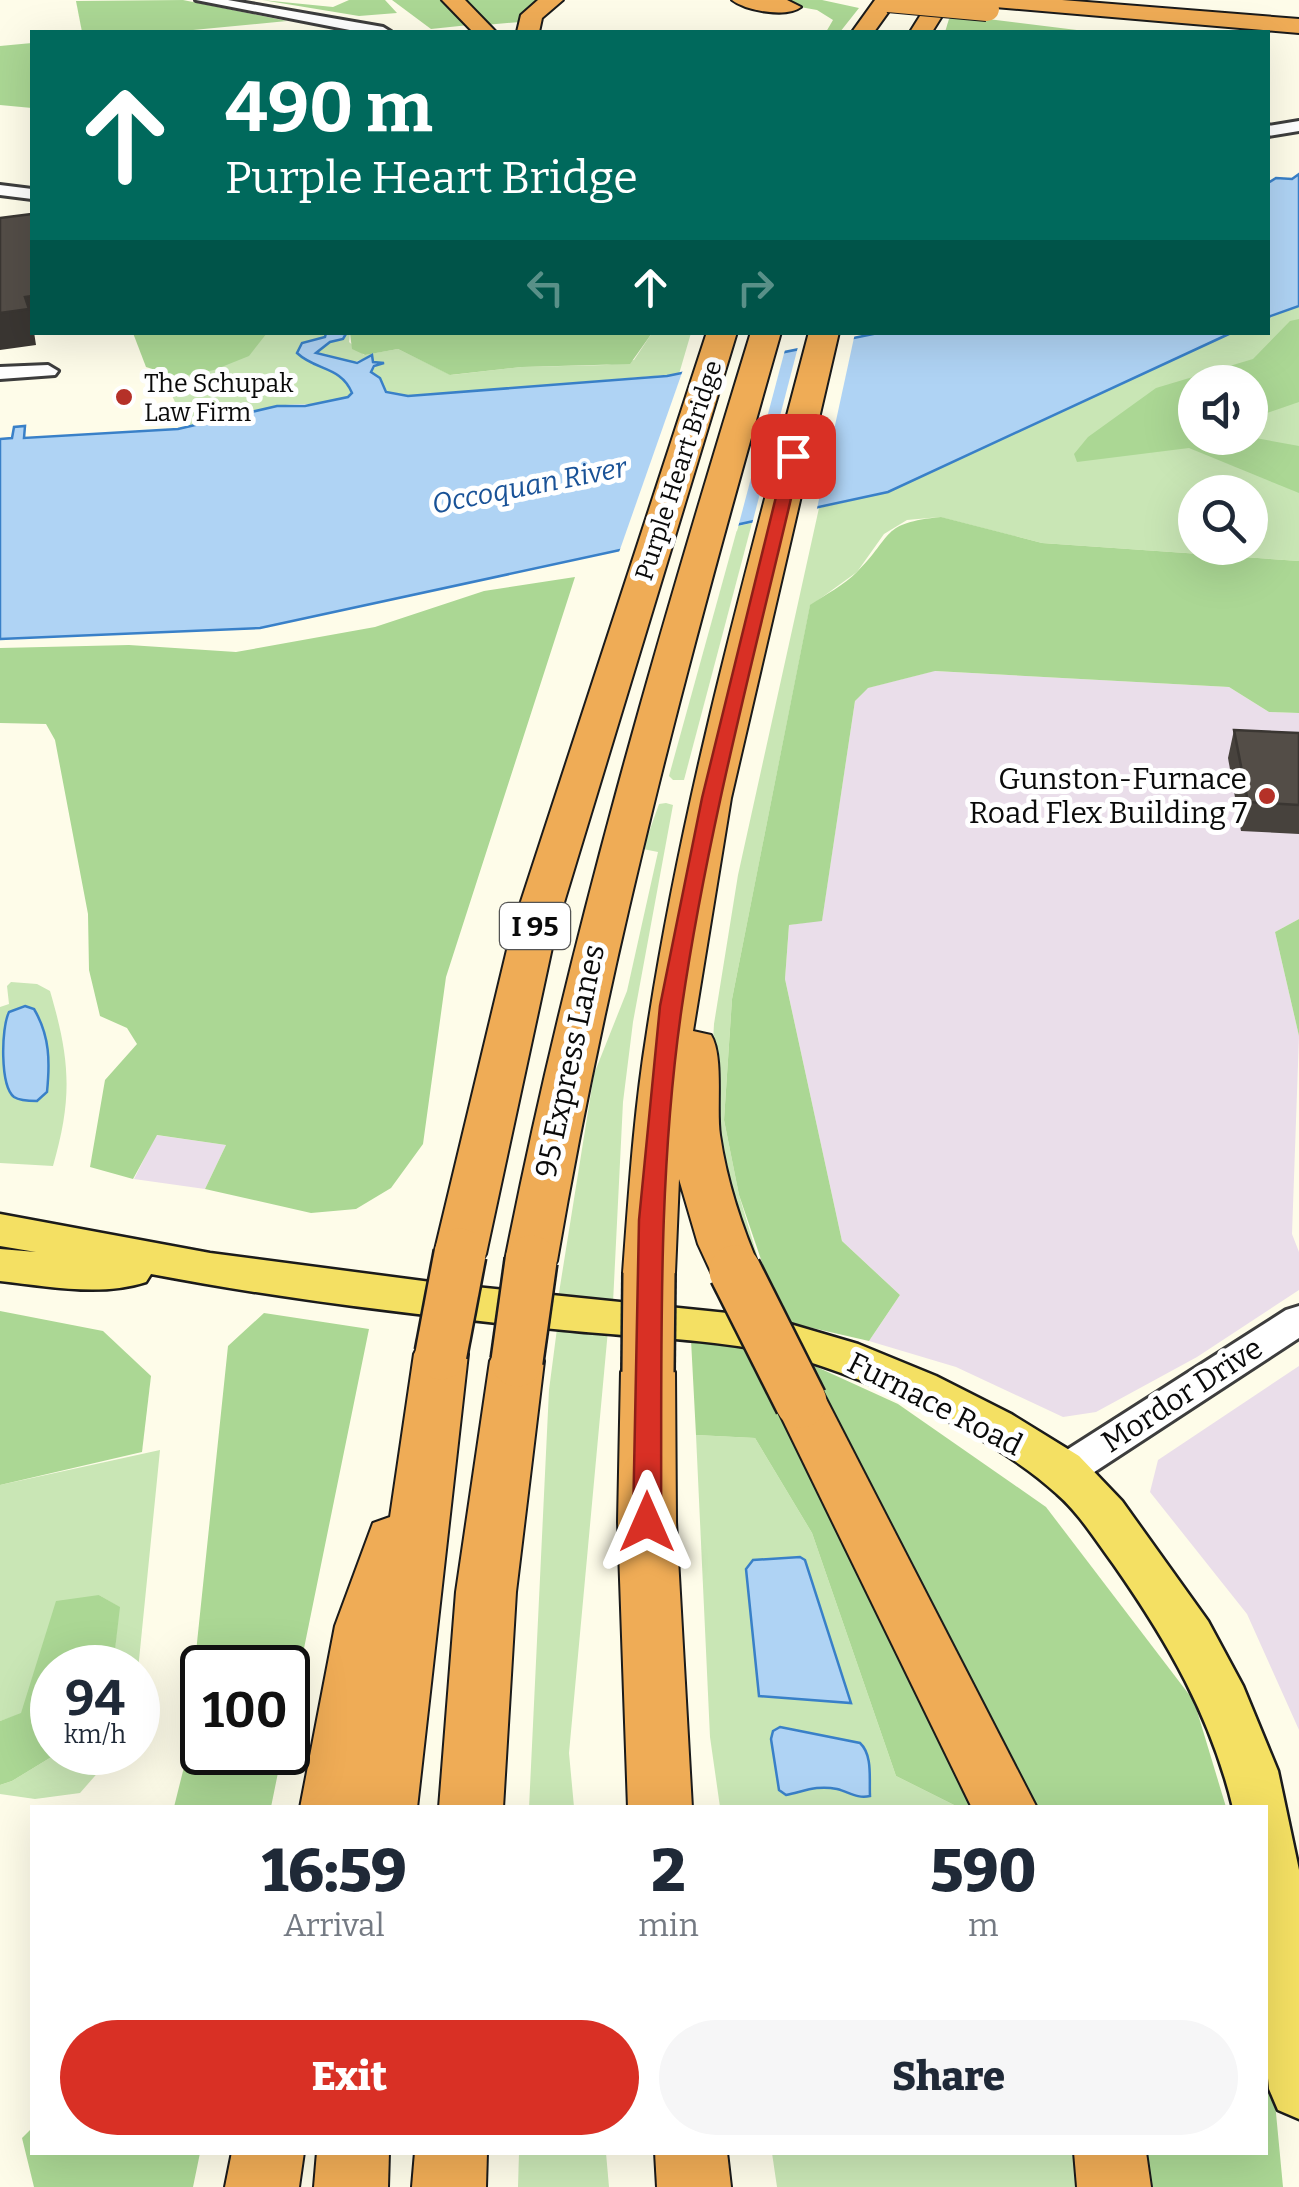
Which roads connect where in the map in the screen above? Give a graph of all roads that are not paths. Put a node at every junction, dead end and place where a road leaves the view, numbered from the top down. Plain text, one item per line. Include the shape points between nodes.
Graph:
1 (203, 0) edge
2 (237, 0) edge
3 (452, 0) edge
4 (743, 0) edge
5 (887, 0) edge
6 (914, 0) edge
7 (943, 0) edge
8 (1101, 0) edge
9 (987, 3) edge
10 (790, 7) dead end
11 (1182, 17) junction
12 (310, 18) junction
13 (899, 22) dead end
14 (479, 27) edge
15 (284, 30) edge
16 (373, 30) edge
17 (393, 30) edge
18 (864, 30) edge
19 (923, 30) edge
20 (935, 30) edge
21 (1104, 30) edge
22 (1217, 30) edge
23 (1227, 30) edge
24 (1289, 30) edge
25 (1299, 126) edge
26 (1270, 132) edge
27 (0, 190) edge
28 (30, 194) edge
29 (722, 335) edge
30 (765, 335) edge
31 (823, 335) edge
32 (48, 372) dead end
33 (0, 373) edge
34 (707, 820) junction
35 (0, 1230) edge
36 (0, 1265) edge
37 (175, 1265) junction
38 (1299, 1320) edge
39 (428, 1437) junction
40 (1064, 1471) junction
41 (333, 1805) edge
42 (385, 1805) edge
43 (471, 1805) edge
44 (660, 1805) edge
45 (1002, 1805) edge
46 (1259, 1805) edge
47 (1268, 1851) edge
48 (1299, 2090) edge
49 (267, 2155) edge
50 (353, 2155) edge
51 (451, 2155) edge
52 (691, 2155) edge
53 (1110, 2155) edge
54 (262, 2187) edge
55 (350, 2187) edge
56 (449, 2187) edge
57 (694, 2187) edge
58 (1114, 2187) edge

1 - 12 street
2 - 17 street
3 - 14 highway
4 - 10 highway
5 - 9 highway, bridge
5 - 18 highway
6 - 13 highway
7 - 19 highway
7 - 20 highway
8 - 11 highway
9 - 11 highway
9 - 21 highway
9 - 22 highway
11 - 23 highway
11 - 24 highway
12 - 15 street
12 - 16 street
25 - 26 street
27 - 28 street
29 - 39 highway, Purple Heart Bridge / I 95, bridge via 534,929 496,1080
30 - 43 highway, 95 Express Lanes, bridge via 598,929 555,1123 486,1592
31 - 34 highway
32 - 33 street
34 - 44 highway, bridge via 661,1079 649,1273 647,1522
34 - 45 highway, bridge via 708,930 692,1114 706,1193 734,1271
35 - 37 main road, Furnace Road
36 - 37 main road, Furnace Road via 106,1272
37 - 40 main road, Furnace Road via 783,1338 907,1382
38 - 40 street, Mordor Drive
39 - 41 highway via 365,1626
39 - 42 highway, I 95
40 - 46 main road, Furnace Road via 1114,1527 1202,1654 1244,1750
47 - 48 main road
49 - 54 highway
50 - 55 highway
51 - 56 highway
52 - 57 highway
53 - 58 highway

